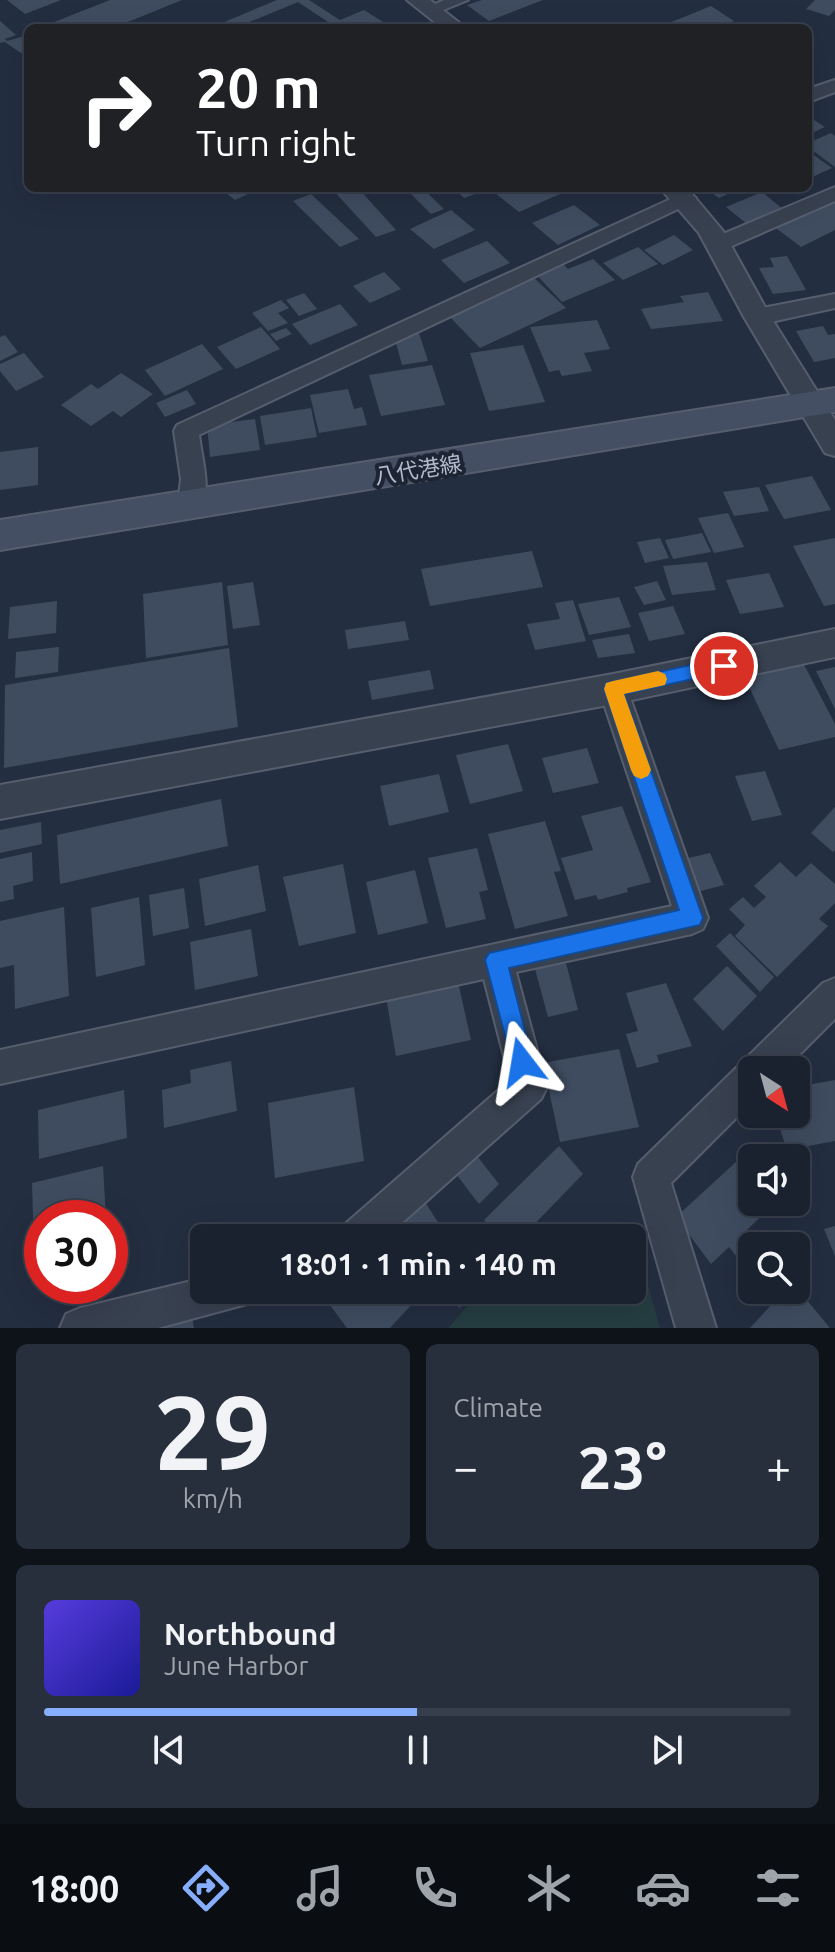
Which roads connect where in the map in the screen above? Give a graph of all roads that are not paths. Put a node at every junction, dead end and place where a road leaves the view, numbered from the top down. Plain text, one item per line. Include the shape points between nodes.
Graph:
1 (460, 0) edge
2 (424, 5) edge
3 (450, 24) edge
4 (835, 85) edge
5 (812, 94) edge
6 (679, 193) edge
7 (835, 193) edge
8 (718, 244) junction
9 (835, 301) edge
10 (757, 317) junction
11 (828, 421) edge
12 (191, 506) junction
13 (0, 535) edge
14 (0, 561) edge
15 (835, 643) edge
16 (613, 689) junction
17 (0, 802) edge
18 (496, 960) junction
19 (835, 995) edge
20 (773, 1056) edge
21 (0, 1067) edge
22 (738, 1091) edge
23 (373, 1224) edge
24 (190, 1301) edge
25 (80, 1328) edge
26 (696, 1328) edge

1 - 2 street
2 - 3 street
4 - 5 street
6 - 8 street
6 - 12 street via 186,431
7 - 8 street
8 - 10 street
9 - 10 street
10 - 11 street
11 - 12 main road, 八代港線
11 - 14 main road, 八代港線
12 - 13 main road, 八代港線
15 - 16 street
16 - 17 street
16 - 18 street via 692,918
18 - 21 street
18 - 23 street via 529,1087
19 - 20 street
22 - 26 street via 651,1177
24 - 25 street

